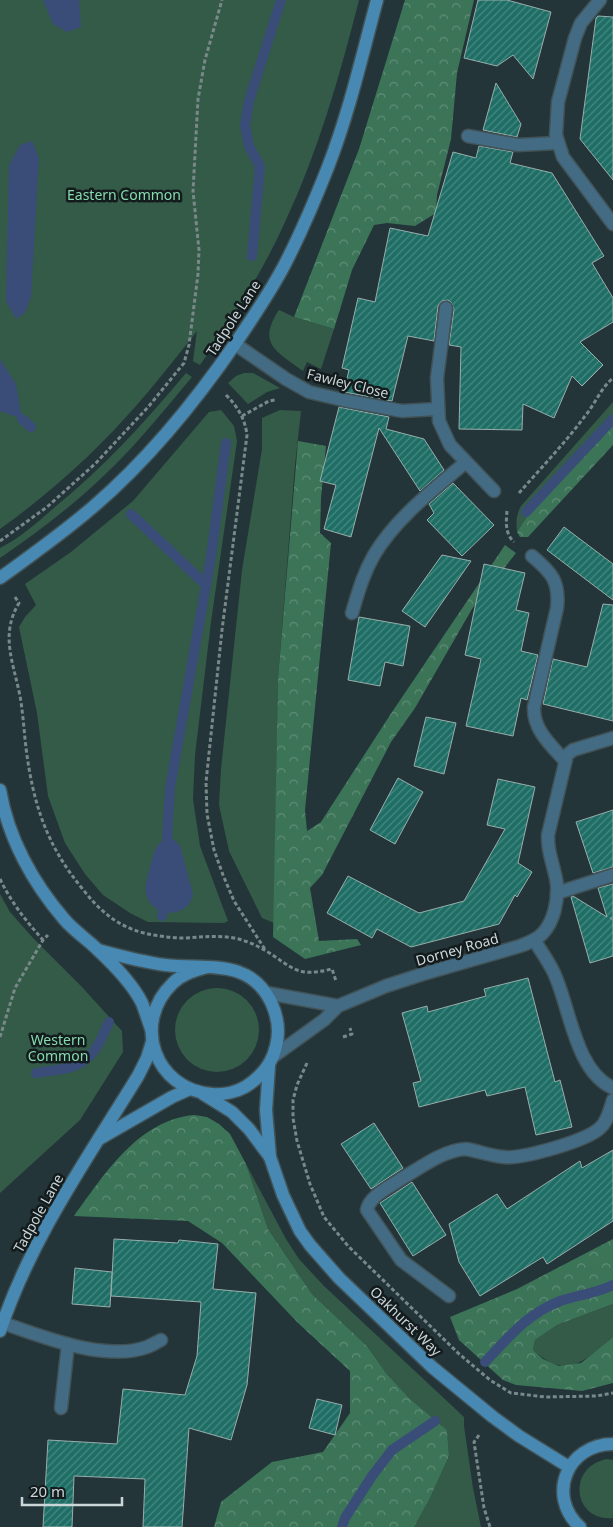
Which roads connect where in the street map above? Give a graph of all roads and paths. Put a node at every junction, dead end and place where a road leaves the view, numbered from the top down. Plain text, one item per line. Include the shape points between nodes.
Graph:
1 (222, 0) edge
2 (377, 0) edge
3 (600, 0) edge
4 (468, 136) dead end
5 (557, 143) junction
6 (613, 224) edge
7 (446, 308) dead end
8 (234, 344) junction
9 (184, 363) junction
10 (613, 378) edge
11 (208, 381) junction
12 (299, 387) junction
13 (437, 409) junction
14 (242, 416) junction
15 (466, 462) junction
16 (494, 491) dead end
17 (512, 500) dead end
18 (509, 506) dead end
19 (0, 541) edge
20 (532, 556) joint
21 (1, 577) edge
22 (352, 613) dead end
23 (613, 738) edge
24 (565, 761) junction
25 (0, 790) edge
26 (613, 875) edge
27 (0, 879) edge
28 (557, 893) junction
29 (534, 940) junction
30 (98, 950) junction
31 (266, 951) junction
32 (206, 967) junction
33 (267, 993) junction
34 (340, 1005) junction
35 (152, 1035) junction
36 (0, 1038) edge
37 (336, 1039) dead end
38 (310, 1059) dead end
39 (271, 1061) junction
40 (613, 1088) edge
41 (196, 1091) junction
42 (613, 1100) edge
43 (97, 1141) junction
44 (270, 1157) junction
45 (448, 1296) dead end
46 (1, 1327) edge
47 (161, 1340) dead end
48 (68, 1344) junction
49 (613, 1393) edge
50 (511, 1394) junction
51 (61, 1408) dead end
52 (493, 1417) junction
53 (613, 1444) edge
54 (569, 1467) junction
55 (490, 1527) edge
56 (580, 1527) edge

1 - 9 path via 198,99 193,190 198,274
2 - 8 street, Tadpole Lane via 328,167 284,265
3 - 5 street via 581,23 575,38 558,102 555,122
4 - 5 street via 518,145
5 - 6 street via 563,158
7 - 13 street via 437,378
8 - 11 street, Tadpole Lane
8 - 12 street, Fawley Close
9 - 11 path
9 - 19 path via 96,463
10 - 17 path via 578,426
11 - 14 path via 234,404
11 - 21 street, Tadpole Lane via 182,415 120,482 94,506
12 - 13 street, Fawley Close via 343,400 402,411
12 - 14 path via 291,401 269,401
13 - 15 street via 444,435
14 - 31 path via 247,436 222,630 206,782 206,814 222,875 234,901
15 - 16 street
15 - 22 street via 408,512 374,554 362,578
18 - 20 path via 506,512 508,536
20 - 24 street via 551,574 558,588 557,608 534,716 542,733
21 - 31 path via 19,604 5,628 4,644 20,695 34,793 46,831 66,869 108,916 126,928 161,937 222,936
23 - 24 street via 573,750
24 - 28 street, Dorney Road via 547,847
25 - 30 street, Tadpole Lane via 23,860 38,886 65,920
26 - 28 street
27 - 36 path via 25,920 43,940 15,988
28 - 29 street, Dorney Road via 548,925
29 - 34 street, Dorney Road via 386,986
29 - 40 street via 554,973 582,1052 599,1079
30 - 32 street, Tadpole Lane via 164,965
30 - 35 street, Tadpole Lane via 138,996
31 - 34 path via 282,963 304,972 332,969
32 - 33 street, Tadpole Lane via 224,967 240,972 256,981
32 - 35 street, Tadpole Lane via 189,972 162,995 154,1011
33 - 34 street
33 - 39 street, Tadpole Lane via 276,1013 279,1034
34 - 37 path via 352,1034
34 - 39 street, Dorney Road
35 - 41 street, Tadpole Lane via 159,1062 172,1078
35 - 43 street, Tadpole Lane via 147,1058 138,1076
38 - 50 path via 296,1085 293,1118 310,1184 324,1217 348,1246 458,1353
39 - 41 street, Tadpole Lane via 256,1080 240,1090 221,1094
39 - 44 street, Oakhurst Way via 266,1110
41 - 43 street, Tadpole Lane via 172,1097
41 - 44 street, Oakhurst Way via 232,1112
42 - 45 street via 605,1122 580,1140 513,1157 460,1149 433,1160 374,1198 367,1210 401,1260
43 - 46 street, Tadpole Lane via 31,1254
44 - 52 street, Oakhurst Way via 300,1231 322,1260 432,1367
46 - 48 street
47 - 48 street via 147,1347 115,1352
48 - 51 street
49 - 50 path via 545,1397
50 - 52 path
52 - 54 street, Oakhurst Way
52 - 55 path via 474,1442
53 - 54 street via 590,1448
54 - 56 street via 563,1495 567,1510

